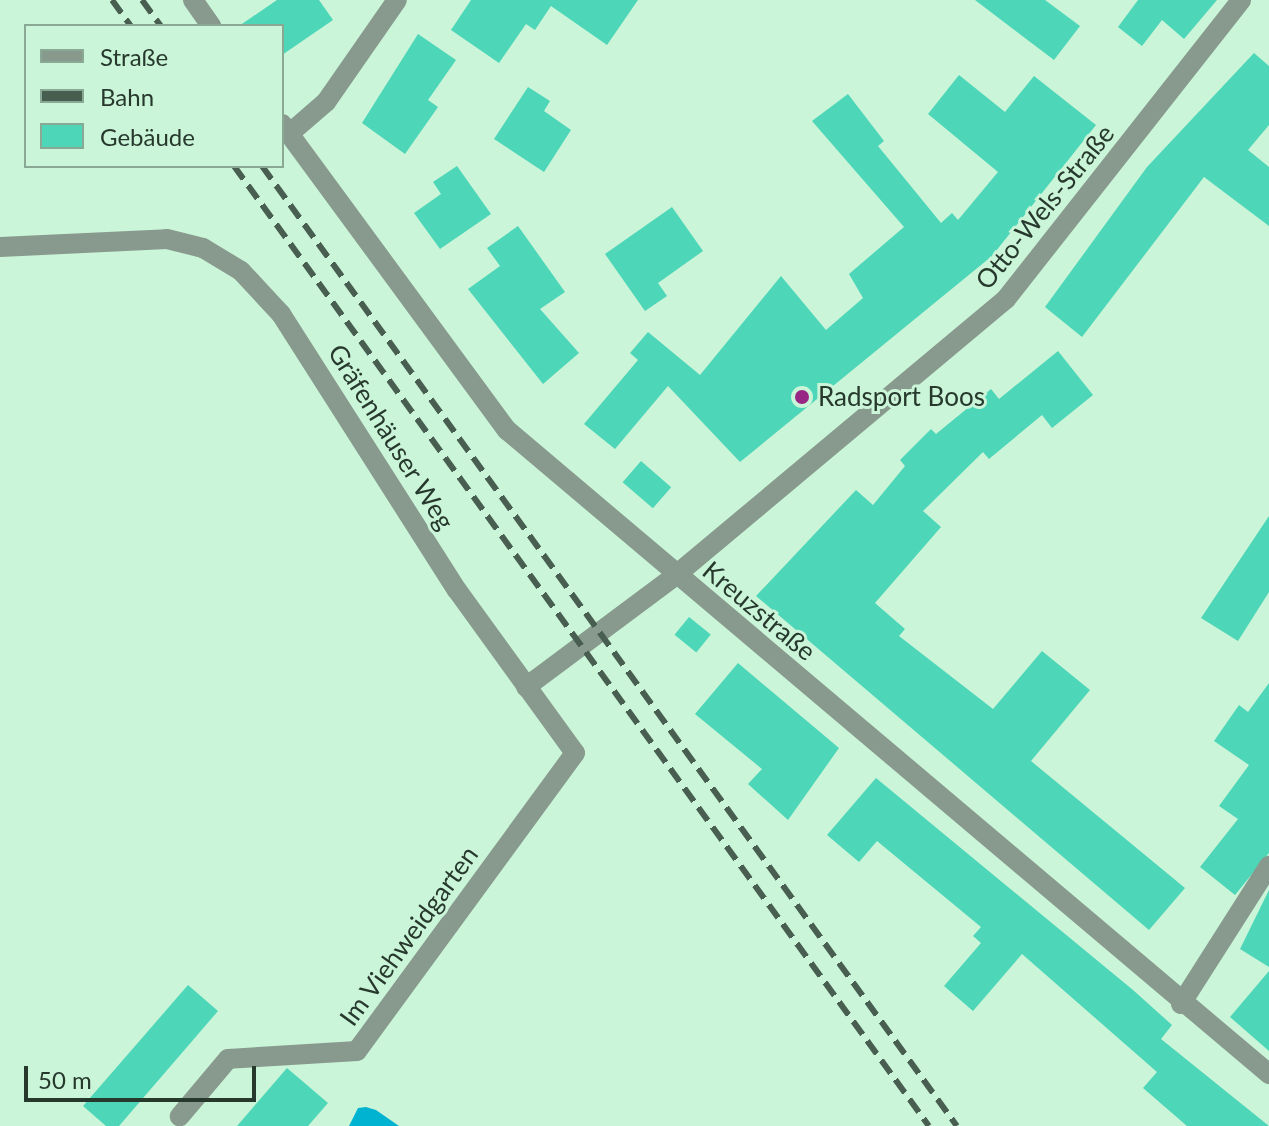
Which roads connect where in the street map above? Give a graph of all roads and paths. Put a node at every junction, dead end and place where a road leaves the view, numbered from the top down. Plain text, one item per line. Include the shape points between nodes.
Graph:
1 (193, 0) edge
2 (397, 0) edge
3 (1241, 0) edge
4 (210, 24) edge
5 (286, 129) edge
6 (0, 247) edge
7 (676, 575) junction
8 (526, 687) junction
9 (1269, 866) edge
10 (1181, 1004) junction
11 (1269, 1074) edge
12 (180, 1116) dead end

1 - 4 street
2 - 5 street via 326,102
3 - 7 street, Otto-Wels-Straße via 1006,299
5 - 7 street, Kreuzstraße via 497,419
6 - 8 street, Gräfenhäuser Weg via 167,239 203,248 241,271 281,314
7 - 8 street
7 - 10 street, Kreuzstraße
8 - 12 street, Im Viehweidgarten via 575,753 357,1051 228,1059
9 - 10 street
10 - 11 street, Kreuzstraße

